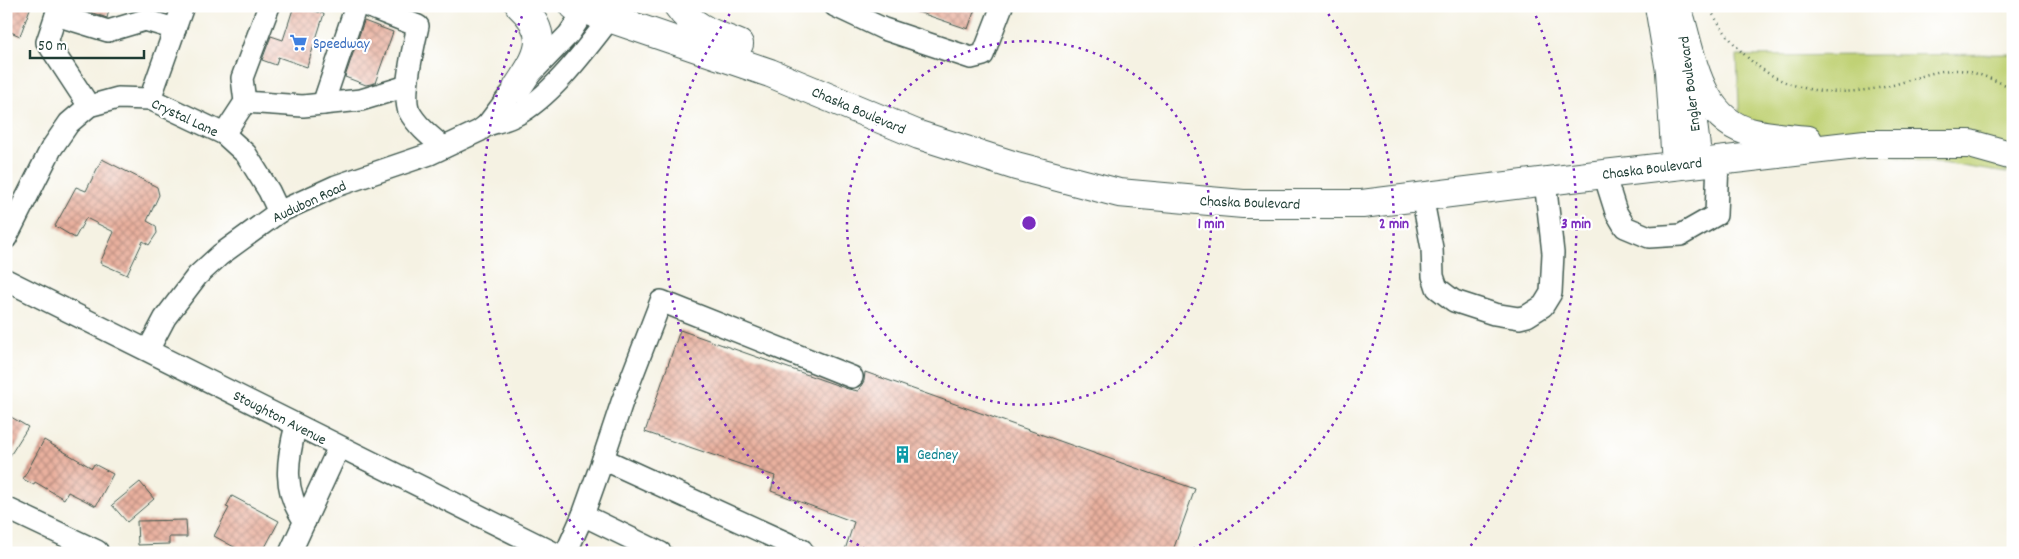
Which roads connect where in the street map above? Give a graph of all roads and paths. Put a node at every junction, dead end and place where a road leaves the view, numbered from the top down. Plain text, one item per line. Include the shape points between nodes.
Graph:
1 (184, 6) edge
2 (269, 6) edge
3 (356, 6) edge
4 (366, 6) edge
5 (520, 6) edge
6 (678, 6) edge
7 (835, 6) edge
8 (1002, 6) edge
9 (1658, 6) edge
10 (1708, 6) edge
11 (595, 10) edge
12 (58, 11) edge
13 (1680, 13) edge
14 (175, 29) junction
15 (408, 86) junction
16 (517, 88) junction
17 (2013, 88) edge
18 (810, 89) junction
19 (150, 99) junction
20 (245, 102) junction
21 (323, 104) junction
22 (89, 106) junction
23 (487, 125) junction
24 (224, 134) junction
25 (1854, 145) junction
26 (443, 147) junction
27 (2013, 156) edge
28 (1697, 163) junction
29 (1604, 174) junction
30 (1545, 181) junction
31 (1422, 196) junction
32 (279, 212) junction
33 (6, 238) edge
34 (6, 280) edge
35 (148, 350) junction
36 (852, 376) dead end
37 (296, 425) junction
38 (340, 447) junction
39 (603, 459) junction
40 (6, 508) edge
41 (583, 515) junction
42 (305, 521) junction
43 (97, 553) edge
44 (290, 553) edge
45 (554, 553) edge
46 (566, 553) edge
47 (661, 553) edge
48 (801, 553) edge

1 - 14 street
2 - 20 street via 242,78
3 - 21 street
4 - 15 street via 418,26
5 - 16 main road via 534,22 540,40 539,53
6 - 18 main road via 701,29 750,48
7 - 8 street via 884,29 972,58 983,55
9 - 28 main road via 1670,71
10 - 17 path via 1731,41 1759,69 1779,81 1805,88 1838,92 1875,89 1956,70
11 - 16 street, Audubon Road
11 - 18 main road, Chaska Boulevard
11 - 23 street, Audubon Road via 579,57 537,100 516,116
12 - 14 street via 108,31 145,20
12 - 22 street via 46,42
13 - 25 main road via 1702,89 1716,111 1731,123 1752,133
13 - 28 main road, Engler Boulevard
14 - 19 street
15 - 21 street via 360,100
15 - 26 street via 408,110
16 - 23 street, Audubon Road
18 - 31 main road, Chaska Boulevard via 919,135 1016,166 1119,193 1243,204 1362,204
19 - 22 street, Crystal Lane via 118,98
19 - 24 street, Crystal Lane
20 - 21 street via 302,106
20 - 24 street
22 - 33 street, Crystal Lane via 69,123 51,149
23 - 26 street, Audubon Road
24 - 32 street, Crystal Lane via 246,154
25 - 27 main road, Chaska Boulevard via 1970,144
25 - 28 main road, Chaska Boulevard
26 - 32 street, Audubon Road via 393,168 336,186
28 - 29 main road, Chaska Boulevard
28 - 29 street via 1716,215 1681,235 1648,237 1625,227 1616,212
29 - 30 main road, Chaska Boulevard
30 - 31 main road, Chaska Boulevard
30 - 31 street via 1553,253 1551,293 1544,306 1519,318 1454,301 1437,288
32 - 35 street, Audubon Road via 197,276 165,318
34 - 35 street, Stoughton Avenue
35 - 37 street, Stoughton Avenue
36 - 39 street via 661,301
37 - 38 street, Stoughton Avenue
37 - 42 street via 288,483 294,508
38 - 42 street
38 - 45 street, Stoughton Avenue
39 - 41 street
39 - 48 street via 802,550
40 - 43 street via 97,550
41 - 46 street
41 - 47 street
42 - 44 street

